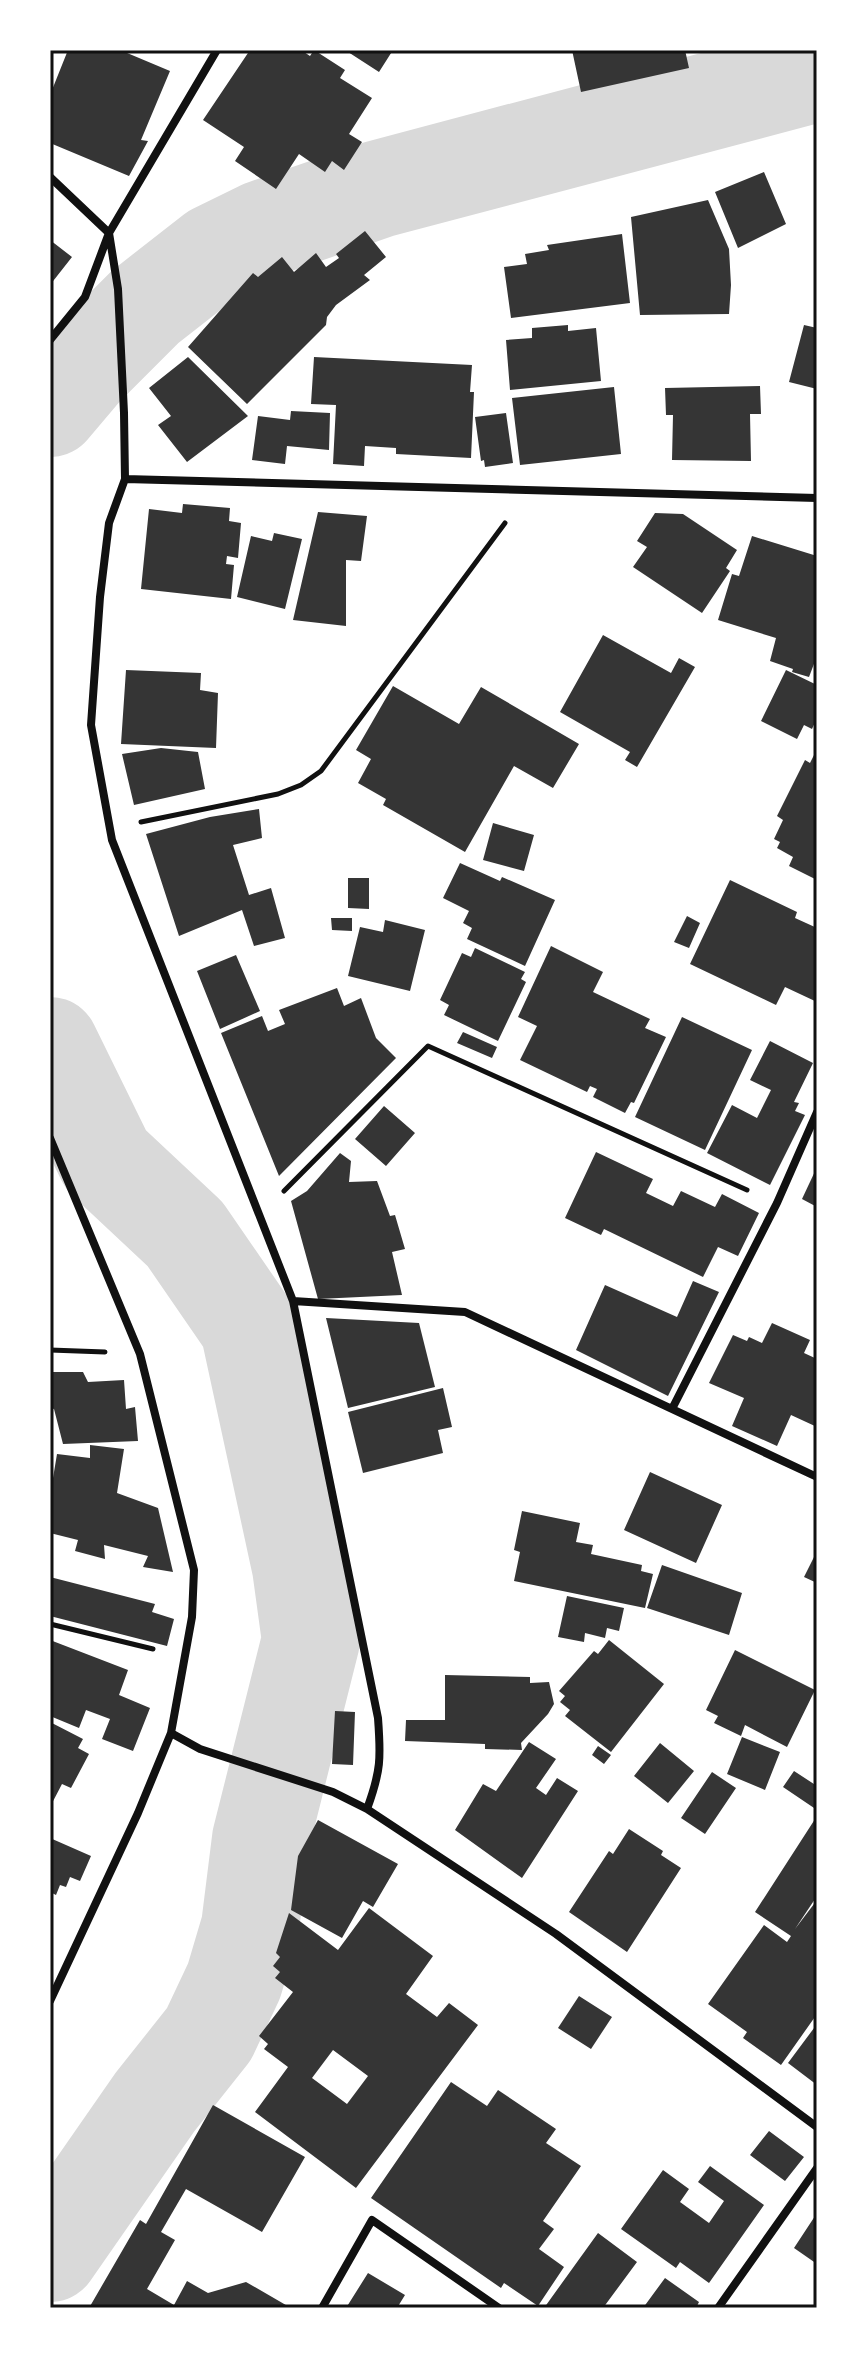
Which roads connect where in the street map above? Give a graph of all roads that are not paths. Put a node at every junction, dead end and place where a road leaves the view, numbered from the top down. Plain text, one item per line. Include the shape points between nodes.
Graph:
1 (217, 50) edge
2 (50, 177) edge
3 (109, 233) junction
4 (50, 340) edge
5 (125, 479) junction
6 (817, 498) edge
7 (817, 1112) edge
8 (50, 1138) edge
9 (293, 1301) junction
10 (673, 1407) junction
11 (817, 1477) edge
12 (171, 1733) junction
13 (367, 1809) junction
14 (50, 2001) edge
15 (817, 2127) edge
16 (817, 2168) edge
17 (322, 2308) edge
18 (499, 2308) edge
19 (718, 2308) edge

1 - 3 street
2 - 3 street
3 - 4 street via 85,297
3 - 5 street via 118,289
5 - 6 street
5 - 9 street via 109,523 91,725 112,840
7 - 10 street
8 - 12 street via 140,1354 194,1570 192,1617
9 - 10 street via 465,1312
9 - 13 street via 378,1718 381,1758
10 - 11 street
12 - 13 street via 200,1749 333,1792
12 - 14 street
13 - 15 street via 556,1934
16 - 19 street
17 - 18 street via 372,2220

